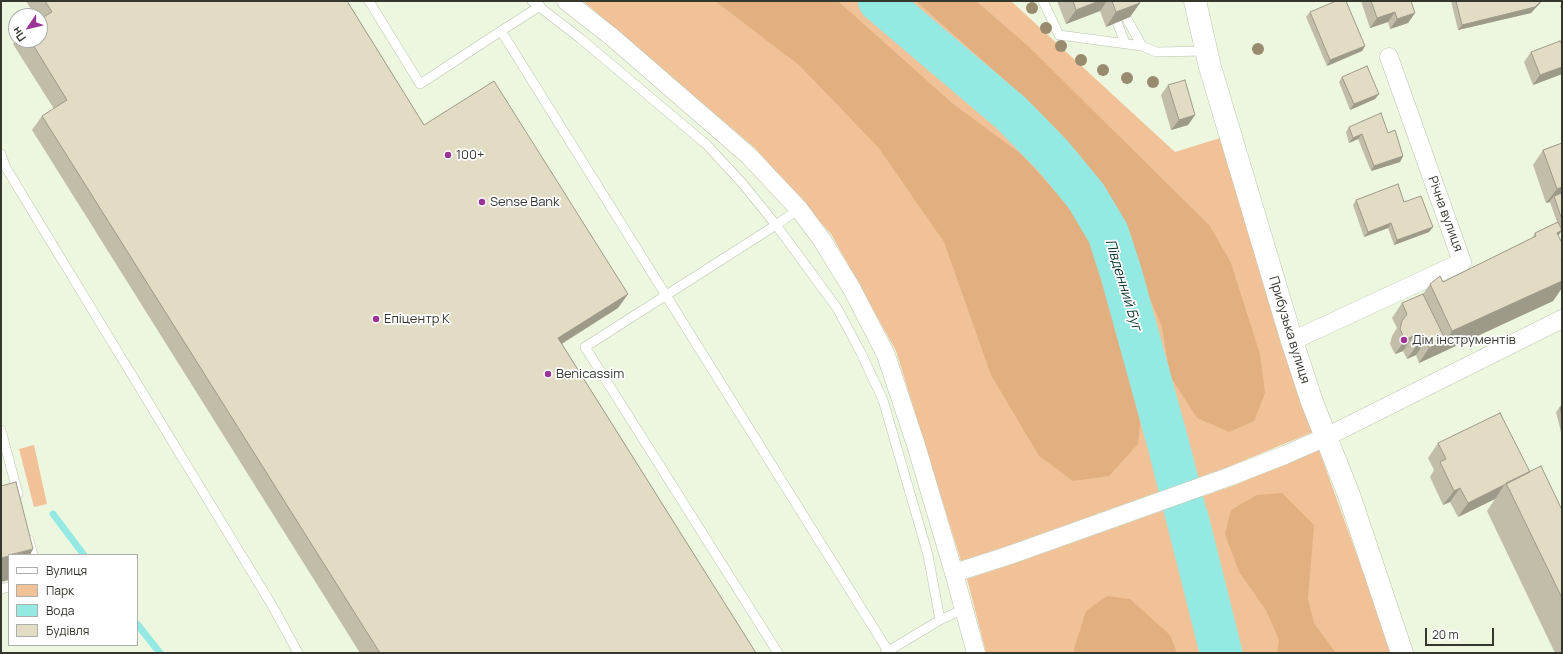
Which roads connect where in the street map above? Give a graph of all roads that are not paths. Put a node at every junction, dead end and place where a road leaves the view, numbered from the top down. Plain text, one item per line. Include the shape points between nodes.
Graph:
1 (369, 1) edge
2 (532, 1) edge
3 (566, 1) edge
4 (1043, 1) edge
5 (1195, 1) edge
6 (540, 6) junction
7 (1127, 19) edge
8 (1117, 22) edge
9 (501, 32) junction
10 (1125, 44) junction
11 (1142, 46) junction
12 (1207, 51) junction
13 (1388, 57) dead end
14 (1, 154) edge
15 (799, 209) junction
16 (776, 225) junction
17 (665, 297) junction
18 (1562, 320) edge
19 (1292, 341) junction
20 (1, 430) edge
21 (1326, 437) junction
22 (1, 499) edge
23 (27, 532) edge
24 (33, 554) edge
25 (954, 573) junction
26 (964, 609) junction
27 (940, 620) junction
28 (886, 652) edge
29 (298, 653) edge
30 (778, 653) edge
31 (976, 653) edge
32 (1402, 653) edge

1 - 9 lane via 420,84
2 - 6 lane
3 - 15 street via 748,155
4 - 10 lane via 1059,35
5 - 12 street, Прибузька вулиця
6 - 9 lane
6 - 16 lane via 707,145
7 - 11 lane
8 - 10 lane
9 - 17 lane
10 - 11 lane
11 - 12 lane via 1156,52
12 - 19 street, Прибузька вулиця
13 - 19 street, Річна вулиця via 1462,262
14 - 29 lane via 6,168 273,607
15 - 16 lane
15 - 25 street via 822,240 852,289 886,355
16 - 17 lane
16 - 27 lane via 837,308 883,400 928,555
17 - 28 lane
17 - 30 lane via 585,347
18 - 21 street
19 - 21 street, Прибузька вулиця
20 - 22 lane via 19,497
21 - 25 street via 1231,476
21 - 32 street, Прибузька вулиця via 1349,495
23 - 24 lane
25 - 26 street
26 - 27 lane
26 - 31 street
27 - 28 lane

